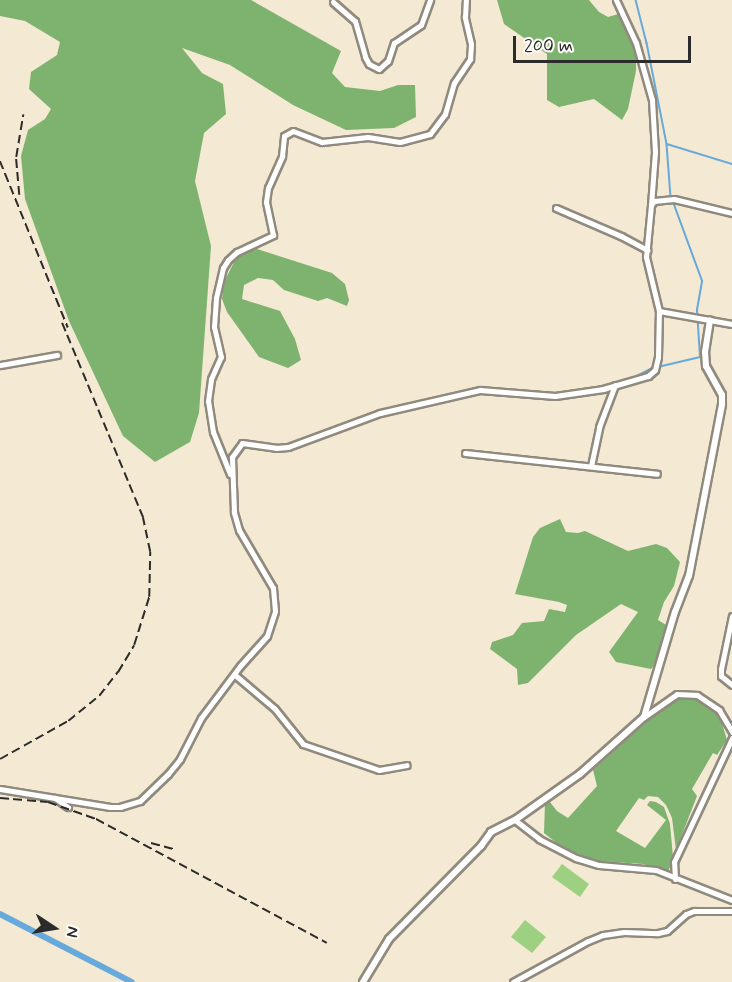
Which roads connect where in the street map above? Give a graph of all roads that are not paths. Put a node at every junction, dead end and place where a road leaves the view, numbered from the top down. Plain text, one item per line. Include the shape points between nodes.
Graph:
1 (430, 0) edge
2 (466, 0) edge
3 (616, 0) edge
4 (333, 2) dead end
5 (651, 205) junction
6 (556, 208) dead end
7 (732, 213) edge
8 (647, 250) junction
9 (659, 311) junction
10 (710, 320) junction
11 (732, 324) edge
12 (57, 355) dead end
13 (0, 365) edge
14 (615, 385) junction
15 (465, 453) dead end
16 (591, 466) junction
17 (657, 474) dead end
18 (232, 478) junction
19 (732, 616) edge
20 (235, 675) junction
21 (732, 685) edge
22 (644, 717) junction
23 (732, 732) edge
24 (732, 738) edge
25 (407, 765) dead end
26 (0, 789) edge
27 (55, 798) junction
28 (68, 807) dead end
29 (515, 820) junction
30 (675, 879) junction
31 (732, 900) edge
32 (732, 911) edge
33 (363, 982) edge
34 (513, 982) edge

1 - 4 street via 421,25 394,43 388,61 379,69 365,57 356,21
2 - 18 street via 470,59 454,83 445,114 429,134 400,142 368,137 322,142 293,131 284,136 282,156 266,202 273,235 228,260 216,298 214,327 220,357 207,401 213,432
3 - 5 street via 636,43 652,100 655,152
5 - 7 street via 654,201 672,199
5 - 8 street
6 - 8 street
8 - 9 street
9 - 10 street
9 - 14 street via 656,367 648,376
10 - 11 street
10 - 22 street via 706,366 722,395 722,404 689,576
12 - 13 street
14 - 16 street via 599,427
14 - 18 street via 555,396 480,390 380,413 288,447 242,443 232,457
15 - 16 street
16 - 17 street
18 - 20 street via 239,530 268,576 275,599 267,636
19 - 21 street via 721,675
20 - 25 street via 275,709 303,744 379,770
20 - 27 street via 201,718 180,759 140,801 110,807
22 - 23 street via 677,694 697,695 719,710
22 - 29 street via 580,774
24 - 30 street via 674,862
26 - 27 street
27 - 28 street
29 - 30 street via 539,839 576,858 599,865 656,870
29 - 33 street via 491,832 388,939
30 - 31 street
32 - 34 street via 694,911 658,933 603,935

